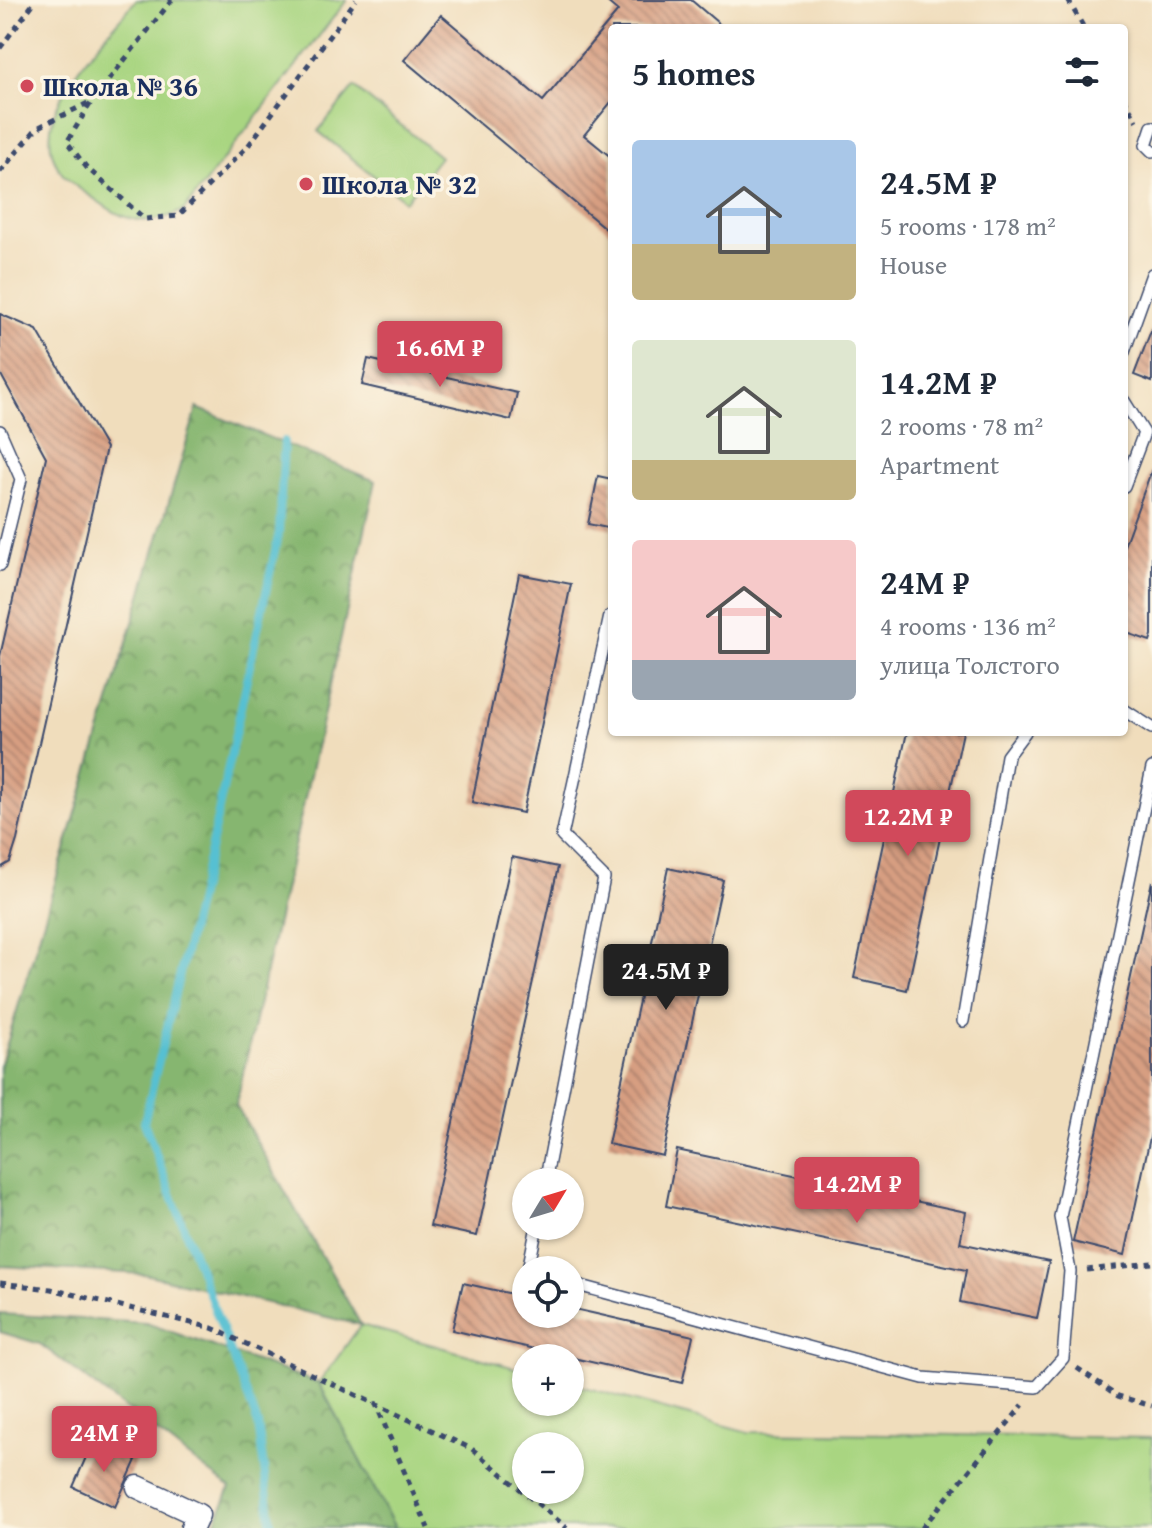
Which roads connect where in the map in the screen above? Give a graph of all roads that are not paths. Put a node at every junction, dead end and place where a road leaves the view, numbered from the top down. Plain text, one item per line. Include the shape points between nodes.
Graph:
1 (1152, 127) edge
2 (1152, 151) edge
3 (1152, 274) edge
4 (1128, 341) edge
5 (1128, 407) edge
6 (0, 431) edge
7 (1128, 475) edge
8 (0, 565) edge
9 (608, 625) edge
10 (1128, 713) edge
11 (1152, 728) edge
12 (1022, 736) edge
13 (1152, 768) edge
14 (963, 1021) dead end
15 (548, 1168) edge
16 (584, 1287) edge
17 (138, 1487) dead end
18 (192, 1528) edge

1 - 2 lane via 1146,145
3 - 4 lane
5 - 7 lane via 1144,433
6 - 8 lane via 21,479
9 - 15 lane via 562,836 604,878
10 - 11 lane
12 - 14 lane via 1007,756
13 - 16 lane via 1060,1217 1070,1271 1063,1358 1037,1387 923,1378
17 - 18 street via 198,1515

